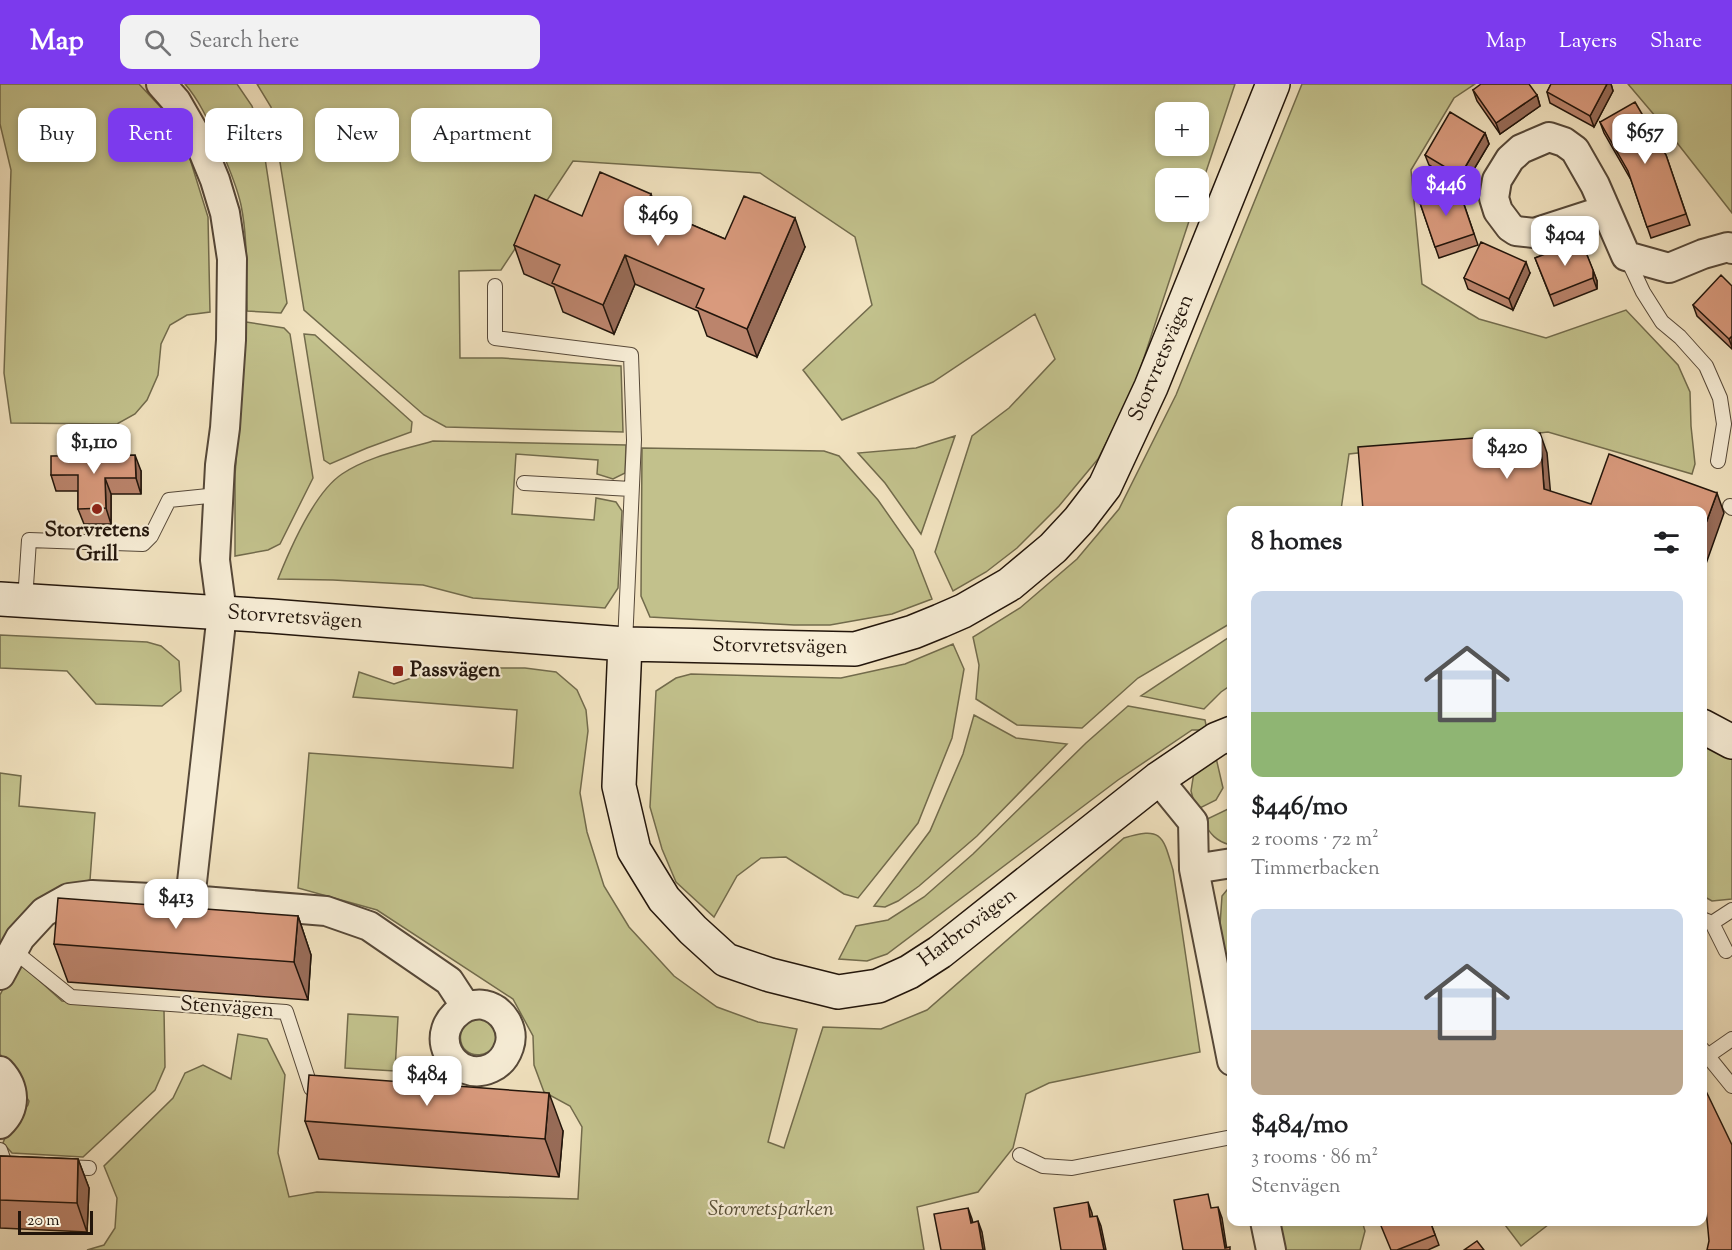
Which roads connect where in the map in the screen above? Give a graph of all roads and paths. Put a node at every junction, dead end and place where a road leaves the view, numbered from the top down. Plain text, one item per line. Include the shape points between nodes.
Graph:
1 (161, 84) edge
2 (1273, 84) edge
3 (1605, 210) dead end
4 (1732, 249) edge
5 (1626, 256) junction
6 (495, 285) dead end
7 (1718, 461) dead end
8 (524, 483) dead end
9 (631, 489) junction
10 (218, 495) junction
11 (13, 600) edge
12 (222, 613) junction
13 (625, 644) junction
14 (1227, 735) edge
15 (1158, 779) junction
16 (1227, 863) edge
17 (1194, 869) junction
18 (190, 900) junction
19 (1732, 910) edge
20 (1707, 921) edge
21 (13, 950) junction
22 (1726, 951) dead end
23 (0, 975) edge
24 (465, 1006) junction
25 (1227, 1035) edge
26 (1732, 1039) edge
27 (1707, 1052) edge
28 (1707, 1053) edge
29 (0, 1071) edge
30 (1732, 1086) edge
31 (334, 1090) edge
32 (0, 1124) edge
33 (1227, 1138) edge
34 (1020, 1155) dead end
35 (47, 1166) edge
36 (89, 1168) dead end
37 (1266, 1226) edge
38 (1271, 1250) edge

1 - 10 street via 176,101 199,141 215,180 232,259 230,351
2 - 13 street, Storvretsvägen via 1151,387 1105,486 1053,548 1010,584 952,616 855,649
3 - 5 street
4 - 5 street via 1703,254 1669,268
5 - 7 lane via 1642,292 1662,322 1706,366 1720,398 1724,424
6 - 9 lane via 495,338 631,355
8 - 9 lane
9 - 13 lane
10 - 11 lane via 168,500 151,536 143,544 30,540
10 - 12 street via 215,560
11 - 12 street, Storvretsvägen
12 - 13 street, Storvretsvägen
12 - 18 street
13 - 15 street, Harbrovägen via 619,786 634,850 664,899 726,960 824,989 878,986 909,972 940,952
14 - 15 street, Harbrovägen
15 - 17 street via 1193,822
16 - 17 street
17 - 25 street
18 - 21 street via 92,895 69,898 44,912
18 - 24 street via 326,911 369,926 449,981
19 - 20 lane
20 - 22 lane
21 - 23 street
21 - 31 lane, Stenvägen via 71,997 286,1012 311,1088
24 - 24 street via 485,1005 496,1010 510,1030 511,1041 502,1060 474,1077 450,1057 444,1040 448,1022
26 - 27 lane
28 - 30 lane
29 - 32 street via 12,1089 13,1098
33 - 34 lane via 1072,1168 1043,1166
35 - 36 lane
37 - 38 street

